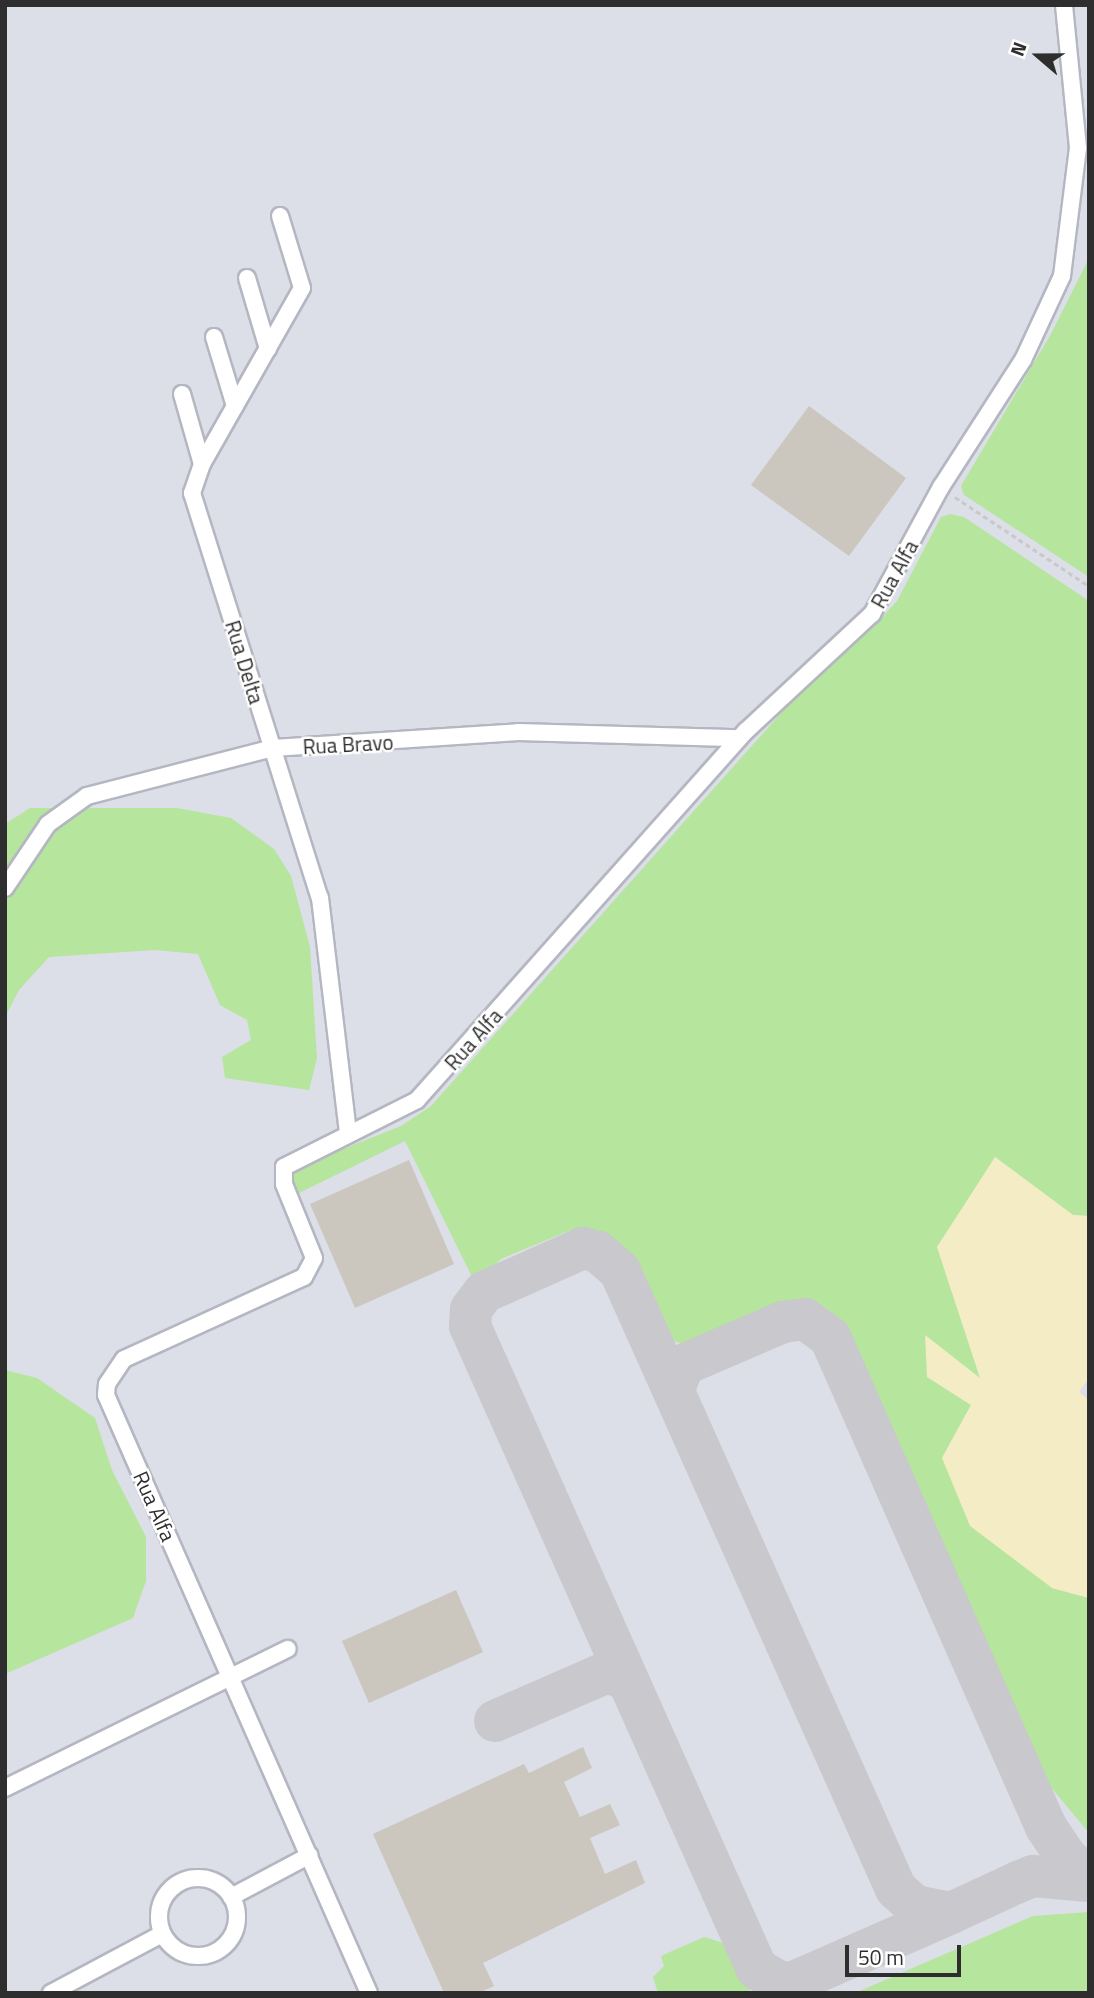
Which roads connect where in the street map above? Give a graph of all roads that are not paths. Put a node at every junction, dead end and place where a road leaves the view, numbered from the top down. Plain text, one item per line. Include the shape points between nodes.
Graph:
1 (1064, 5) edge
2 (280, 216) dead end
3 (247, 278) dead end
4 (214, 337) dead end
5 (268, 349) junction
6 (182, 394) dead end
7 (235, 405) junction
8 (202, 464) junction
9 (739, 738) junction
10 (273, 748) junction
11 (5, 888) edge
12 (348, 1134) junction
13 (288, 1649) dead end
14 (230, 1677) junction
15 (5, 1788) edge
16 (310, 1855) junction
17 (231, 1897) junction
18 (162, 1934) junction
19 (51, 1993) edge
20 (369, 1993) edge

1 - 9 lane, Rua Alfa via 1078,148 1062,276 1023,360 941,487 872,614
2 - 5 lane, Rua Delta via 302,288
3 - 5 lane
4 - 7 lane
5 - 7 lane, Rua Delta
6 - 8 lane
7 - 8 lane, Rua Delta
8 - 10 lane, Rua Delta via 192,493
9 - 10 lane, Rua Bravo via 530,731
9 - 12 lane, Rua Alfa via 417,1100
10 - 11 lane, Rua Bravo via 87,796 48,824
10 - 12 lane, Rua Delta via 320,898
12 - 14 lane, Rua Alfa via 284,1167 284,1184 314,1258 304,1277 124,1359 107,1384 106,1395
13 - 14 lane
14 - 15 lane
14 - 16 lane, Rua Alfa
16 - 17 lane
16 - 20 lane, Rua Alfa
17 - 18 lane via 208,1880 180,1883 161,1905
17 - 18 lane via 236,1923 219,1950 187,1955
18 - 19 lane

